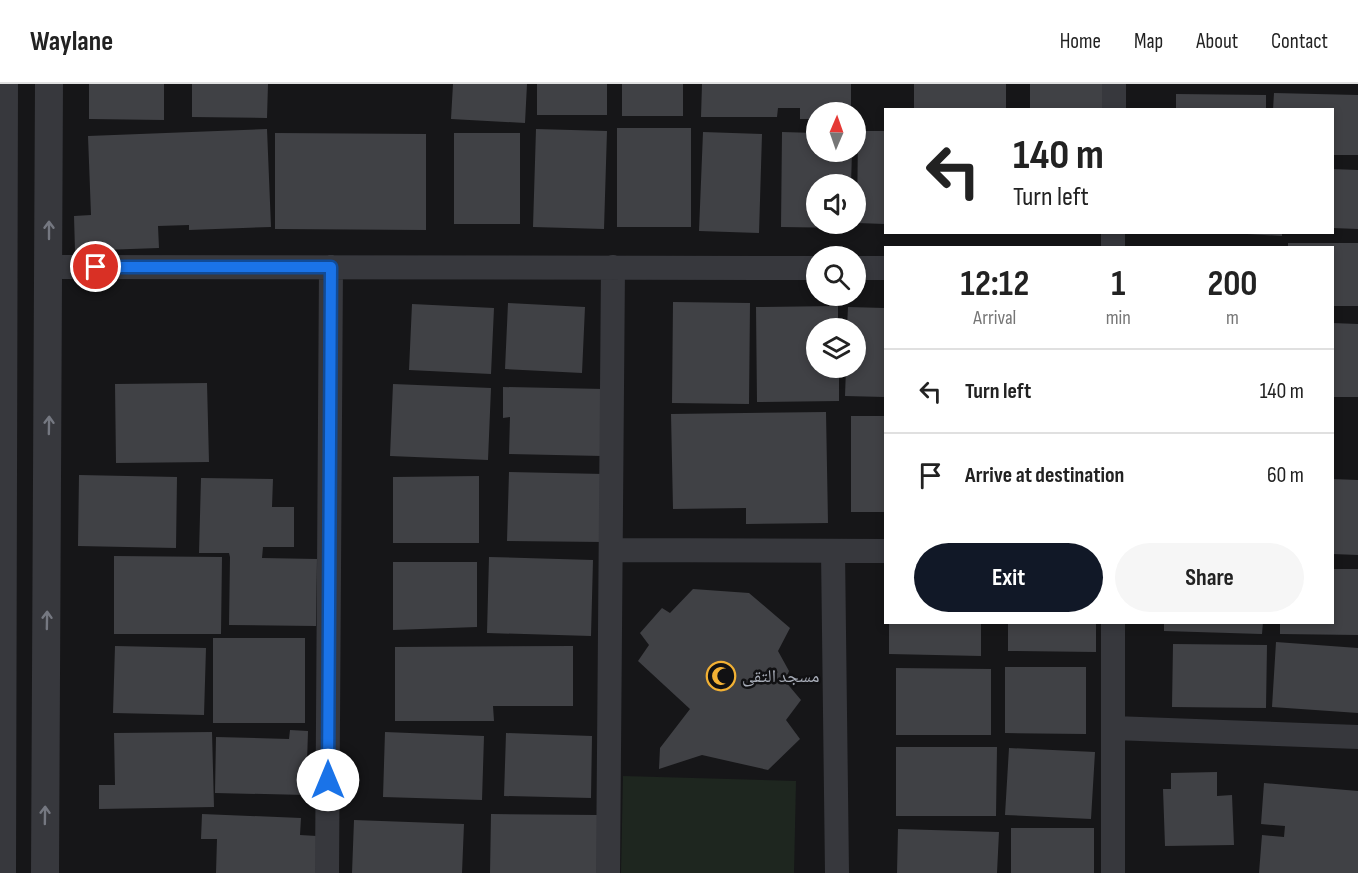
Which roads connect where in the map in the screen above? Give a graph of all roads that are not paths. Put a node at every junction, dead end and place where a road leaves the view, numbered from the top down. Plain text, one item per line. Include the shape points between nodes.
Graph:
1 (4, 84) edge
2 (49, 84) edge
3 (1114, 84) edge
4 (1114, 108) edge
5 (2, 239) edge
6 (49, 267) junction
7 (331, 267) junction
8 (613, 267) junction
9 (806, 268) edge
10 (866, 268) edge
11 (884, 268) edge
12 (611, 550) junction
13 (833, 551) junction
14 (884, 551) edge
15 (1113, 624) edge
16 (1113, 728) junction
17 (1358, 737) edge
18 (2, 873) edge
19 (45, 873) edge
20 (327, 873) edge
21 (608, 873) edge
22 (837, 873) edge
23 (1113, 873) edge

1 - 5 street
6 -> 2 street
3 - 4 street
5 - 18 street
6 - 7 street
19 -> 6 street
7 - 8 street
7 - 20 street
8 - 9 street
8 - 12 street
10 - 11 street
12 - 13 street
12 - 21 street
13 - 14 street
13 - 22 street
15 - 16 street
16 - 17 street
16 - 23 street

